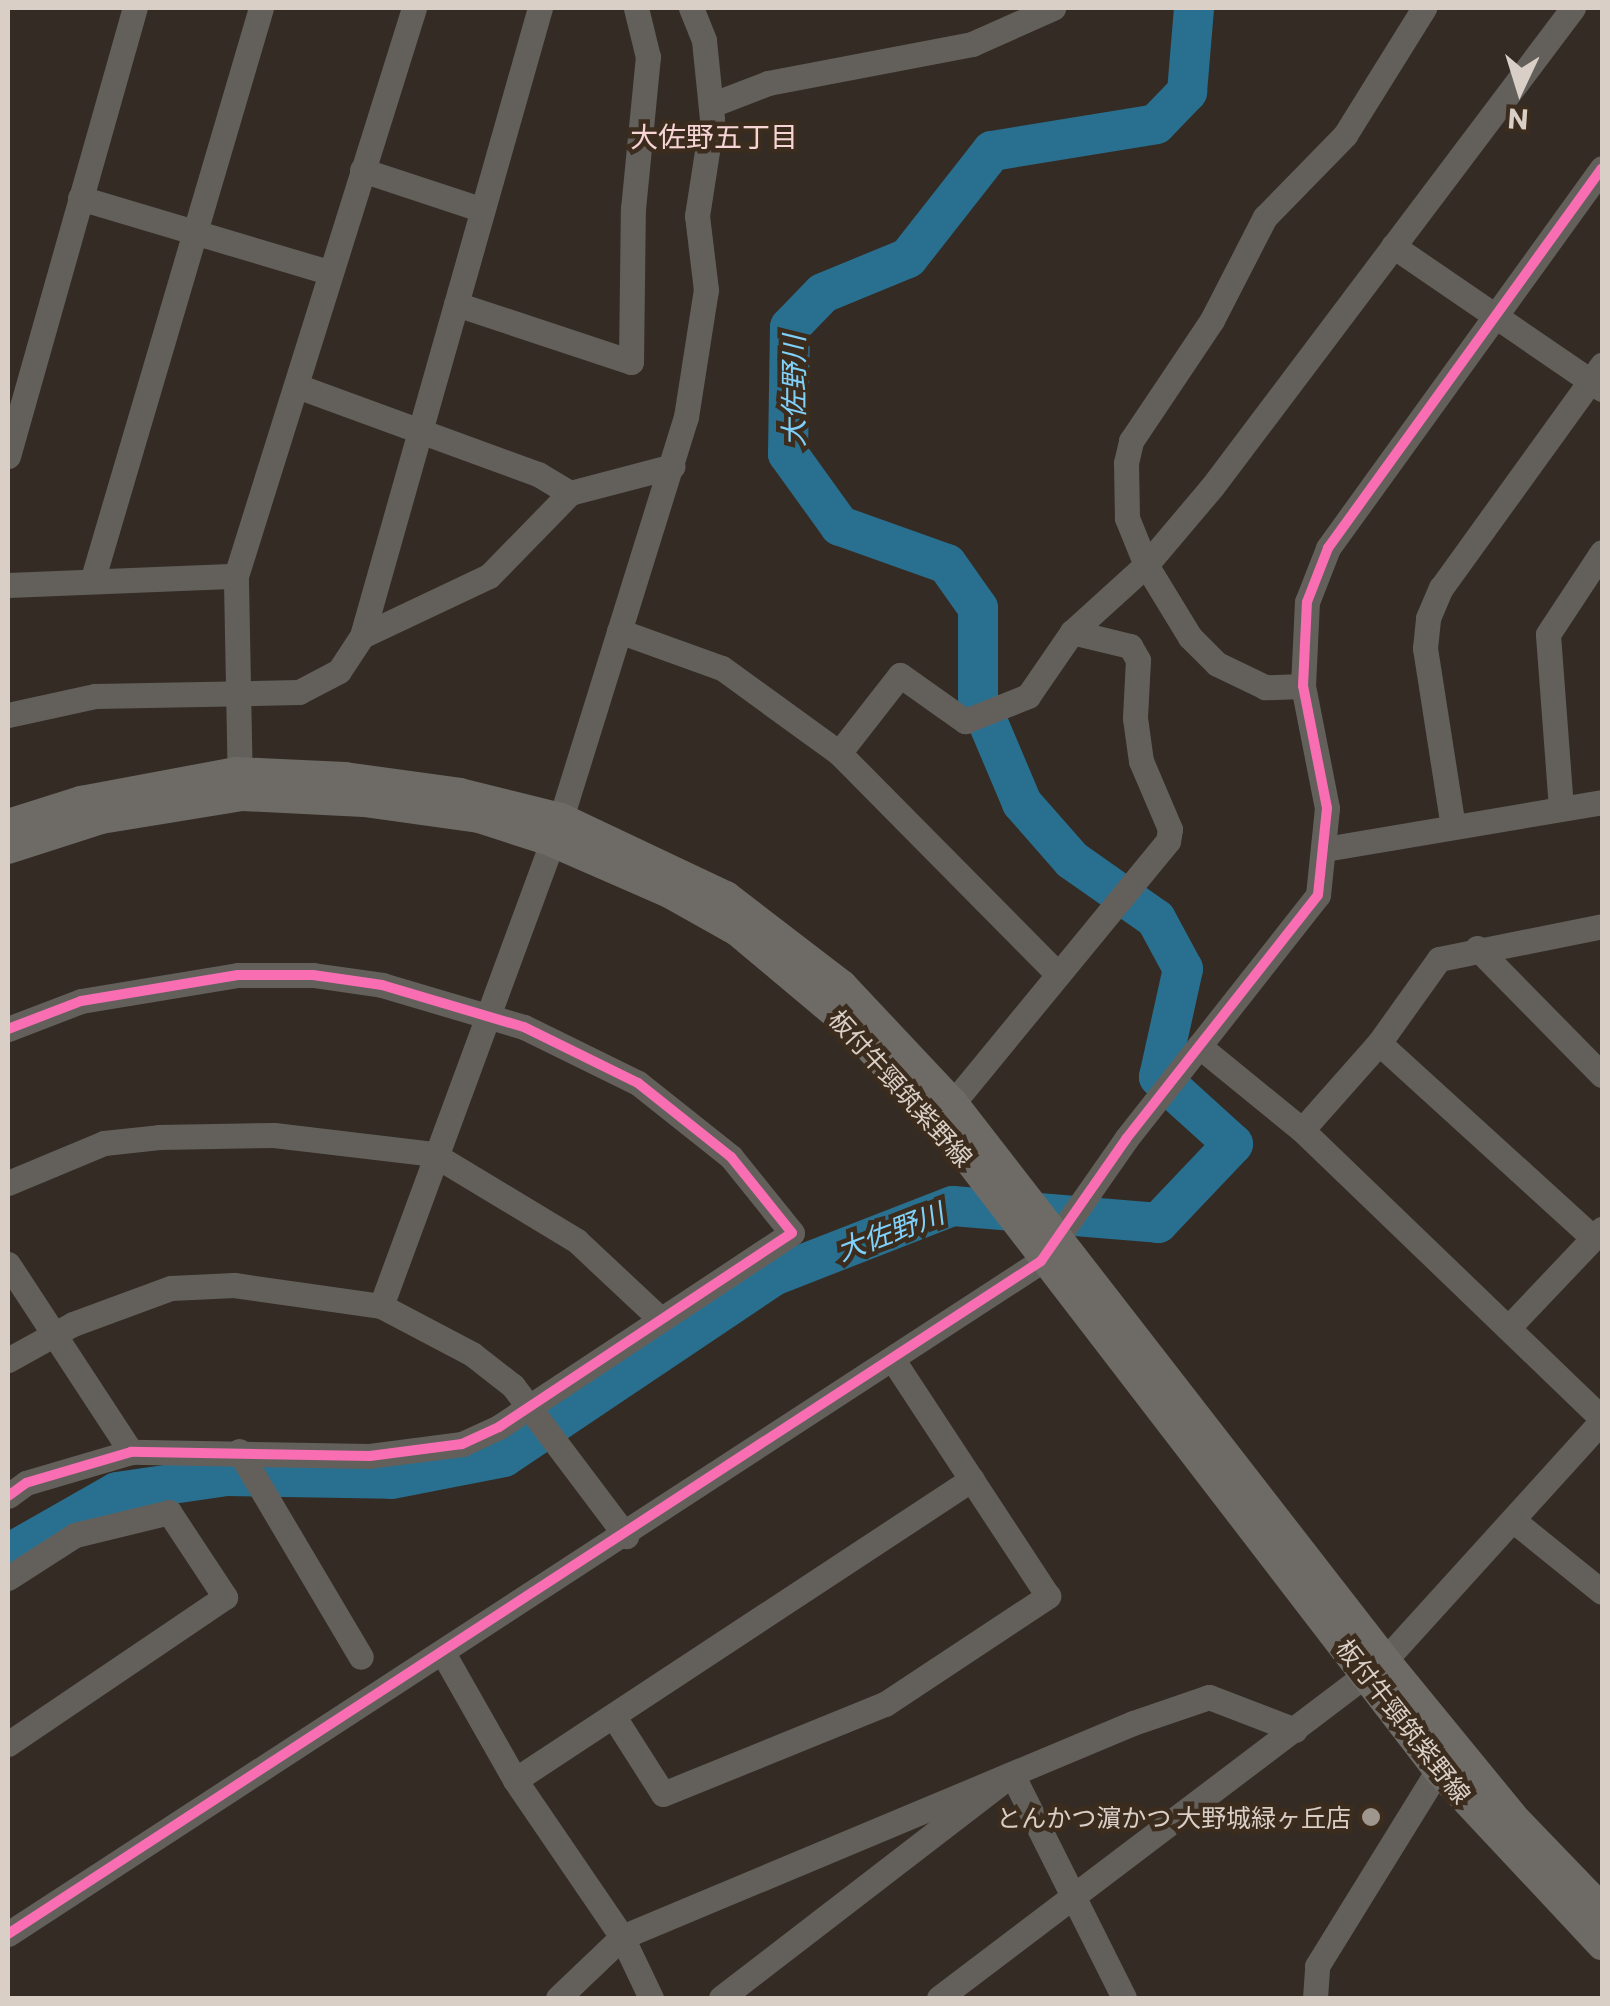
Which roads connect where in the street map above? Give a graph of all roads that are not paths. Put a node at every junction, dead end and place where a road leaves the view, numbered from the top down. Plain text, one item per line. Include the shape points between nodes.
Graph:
1 (135, 8) edge
2 (262, 8) edge
3 (414, 8) edge
4 (540, 8) edge
5 (636, 8) edge
6 (691, 8) edge
7 (1052, 8) edge
8 (1424, 8) edge
9 (1573, 8) edge
10 (711, 105) junction
11 (1602, 168) edge
12 (362, 170) junction
13 (80, 198) junction
14 (480, 209) junction
15 (198, 229) junction
16 (1393, 246) junction
17 (328, 272) junction
18 (456, 304) junction
19 (1498, 312) junction
20 (1598, 378) edge
21 (297, 386) junction
22 (418, 429) junction
23 (8, 456) edge
24 (673, 466) junction
25 (570, 493) junction
26 (1602, 552) edge
27 (1146, 565) junction
28 (236, 576) junction
29 (93, 578) junction
30 (8, 584) edge
31 (619, 631) junction
32 (1072, 632) junction
33 (362, 636) junction
34 (1303, 686) junction
35 (233, 695) junction
36 (8, 715) edge
37 (839, 753) junction
38 (239, 784) junction
39 (1602, 802) edge
40 (1561, 808) junction
41 (8, 824) edge
42 (1453, 827) junction
43 (556, 829) junction
44 (8, 850) edge
45 (1325, 850) junction
46 (1602, 926) edge
47 (1476, 948) junction
48 (1057, 973) junction
49 (484, 1013) junction
50 (8, 1029) edge
51 (1380, 1042) junction
52 (1196, 1050) junction
53 (1600, 1068) edge
54 (953, 1103) junction
55 (1302, 1130) junction
56 (433, 1154) junction
57 (8, 1183) edge
58 (1598, 1234) edge
59 (1051, 1250) junction
60 (8, 1264) edge
61 (381, 1306) junction
62 (661, 1320) junction
63 (1508, 1328) junction
64 (53, 1335) junction
65 (8, 1360) edge
66 (894, 1362) junction
67 (532, 1405) junction
68 (1602, 1420) edge
69 (131, 1452) junction
70 (240, 1452) junction
71 (972, 1479) junction
72 (8, 1496) edge
73 (1514, 1521) junction
74 (626, 1536) junction
75 (8, 1578) edge
76 (1599, 1583) edge
77 (443, 1653) junction
78 (361, 1658) dead end
79 (1376, 1667) junction
80 (614, 1717) junction
81 (1296, 1730) junction
82 (8, 1744) edge
83 (1438, 1770) junction
84 (1012, 1774) junction
85 (515, 1780) junction
86 (1071, 1900) junction
87 (1602, 1909) edge
88 (8, 1934) edge
89 (622, 1937) junction
90 (1602, 1945) edge
91 (558, 1998) edge
92 (651, 1998) edge
93 (721, 1998) edge
94 (938, 1998) edge
95 (1124, 1998) edge
96 (1314, 1998) edge

1 - 13 street
2 - 15 street
3 - 12 street
4 - 14 street
5 - 18 street via 648,58 634,209 631,362
6 - 10 street via 704,40
7 - 10 street via 972,44 768,82
8 - 27 street via 1345,136 1265,217 1212,320 1130,441 1128,518
9 - 16 street
10 - 24 street via 698,216 706,290
11 - 19 street
12 - 14 street
12 - 17 street
13 - 15 street
13 - 23 street
14 - 18 street
15 - 17 street
15 - 29 street
16 - 19 street
16 - 27 street
17 - 21 street
18 - 22 street
19 - 20 street
19 - 34 street via 1328,548 1306,602
20 - 42 street via 1441,588 1428,618 1424,648
21 - 22 street
21 - 28 street
22 - 25 street
22 - 33 street
24 - 25 street
24 - 31 street
25 - 33 street via 489,576
26 - 40 street via 1548,634 1545,651
27 - 32 street
27 - 34 street via 1190,637 1217,664 1265,687
28 - 29 street
28 - 35 street
29 - 30 street
31 - 37 street via 722,668
31 - 43 street
32 - 37 street via 1028,696 965,721 900,675
32 - 48 street via 1130,646 1138,660 1134,718 1142,761 1170,829 1168,841
33 - 35 street via 339,671 299,692
34 - 45 street via 1327,808
35 - 36 street via 94,696
35 - 38 street
37 - 48 street
38 - 41 main road, 板付牛頸筑紫野線 via 82,800
38 - 43 main road, 板付牛頸筑紫野線
38 - 44 main road, 板付牛頸筑紫野線
39 - 40 street
40 - 42 street
42 - 45 street
43 - 49 street
43 - 54 main road, 板付牛頸筑紫野線 via 726,896 842,985
43 - 59 main road, 板付牛頸筑紫野線 via 737,931 850,1025
45 - 52 street via 1318,896
46 - 47 street
47 - 51 street via 1439,959
47 - 53 street
48 - 54 street
49 - 50 street via 382,985 313,975 238,975 81,1001
49 - 56 street
49 - 62 street via 590,1054 638,1083 731,1157 792,1233
51 - 55 street
51 - 58 street
52 - 55 street
52 - 59 street
54 - 59 main road, 板付牛頸筑紫野線
55 - 63 street
56 - 57 street via 274,1135 159,1137 104,1143
56 - 61 street
56 - 62 street via 577,1241
58 - 63 street
59 - 66 street
59 - 79 main road, 板付牛頸筑紫野線
60 - 64 street
61 - 64 street via 234,1285 171,1288
61 - 67 street via 472,1354
62 - 67 street
63 - 68 street
64 - 65 street
64 - 69 street
66 - 71 street
66 - 74 street
67 - 70 street via 462,1444 421,1451 298,1457
67 - 74 street
68 - 73 street
69 - 70 street
69 - 72 street via 26,1483
70 - 78 street
71 - 80 street
71 - 80 street via 1048,1596 884,1704 663,1794
73 - 76 street
73 - 79 street
74 - 77 street
75 - 82 street via 75,1535 168,1512 225,1597
77 - 85 street
77 - 88 street
79 - 81 street
79 - 83 main road, 板付牛頸筑紫野線
79 - 87 main road, 板付牛頸筑紫野線
80 - 85 street
81 - 84 street via 1209,1697
81 - 86 street
83 - 90 main road, 板付牛頸筑紫野線
83 - 96 street via 1317,1966
84 - 86 street
84 - 89 street
84 - 93 street
85 - 89 street
86 - 94 street
86 - 95 street
89 - 91 street
89 - 92 street

